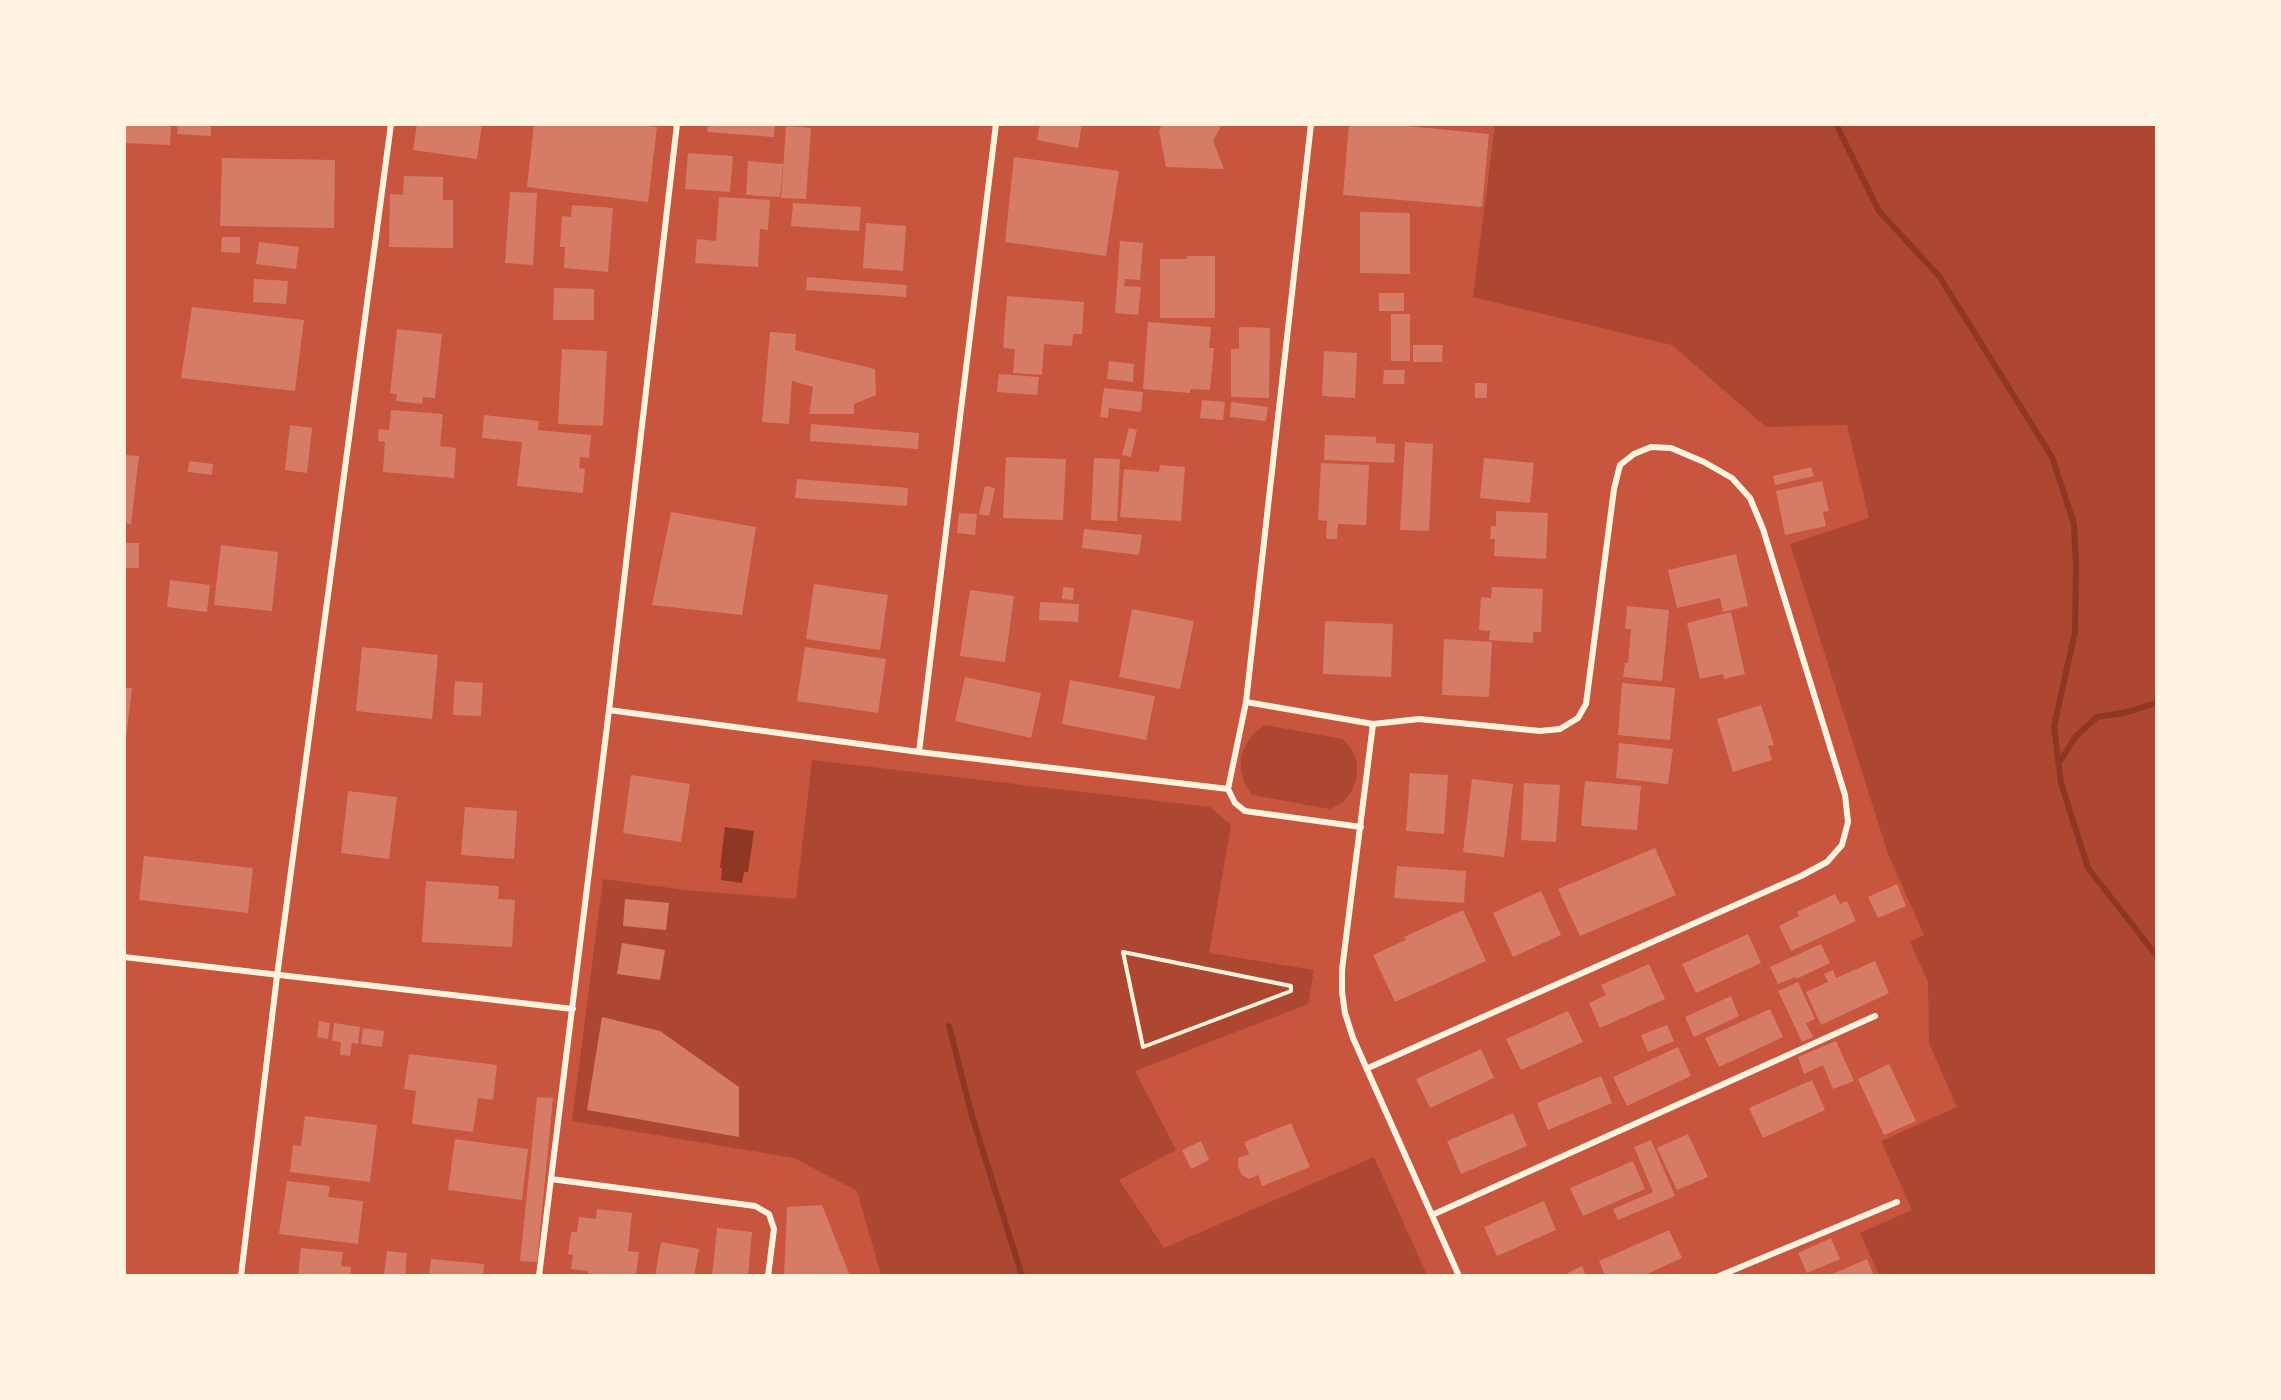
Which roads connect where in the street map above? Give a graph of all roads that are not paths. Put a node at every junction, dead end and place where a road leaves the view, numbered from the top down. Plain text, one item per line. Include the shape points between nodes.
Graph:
1 (391, 124) edge
2 (677, 124) edge
3 (996, 124) edge
4 (1311, 124) edge
5 (1246, 702) junction
6 (609, 710) junction
7 (1373, 724) junction
8 (920, 752) junction
9 (1228, 789) junction
10 (1361, 827) junction
11 (124, 957) edge
12 (277, 976) junction
13 (573, 1009) junction
14 (1875, 1016) dead end
15 (1368, 1068) junction
16 (551, 1179) junction
17 (1897, 1202) dead end
18 (1432, 1215) junction
19 (241, 1275) edge
20 (539, 1275) edge
21 (768, 1275) edge
22 (1459, 1275) edge
23 (1719, 1275) edge

1 - 12 street
2 - 6 street
3 - 8 street
4 - 5 street
5 - 7 street
5 - 9 street
6 - 8 street
6 - 13 street
7 - 10 street
7 - 15 street via 1419,718 1540,731 1560,729 1578,718 1586,704 1620,465 1651,447 1671,448 1732,478 1750,498 1845,795 1848,822 1842,845 1827,862 1801,876
8 - 9 street
9 - 10 street via 1234,803 1245,811
10 - 15 street via 1342,992 1353,1038
11 - 12 street
12 - 13 street
12 - 19 street
13 - 16 street
14 - 18 street
15 - 18 street
16 - 20 street
16 - 21 street via 756,1206 769,1215 774,1229
17 - 23 street
18 - 22 street

